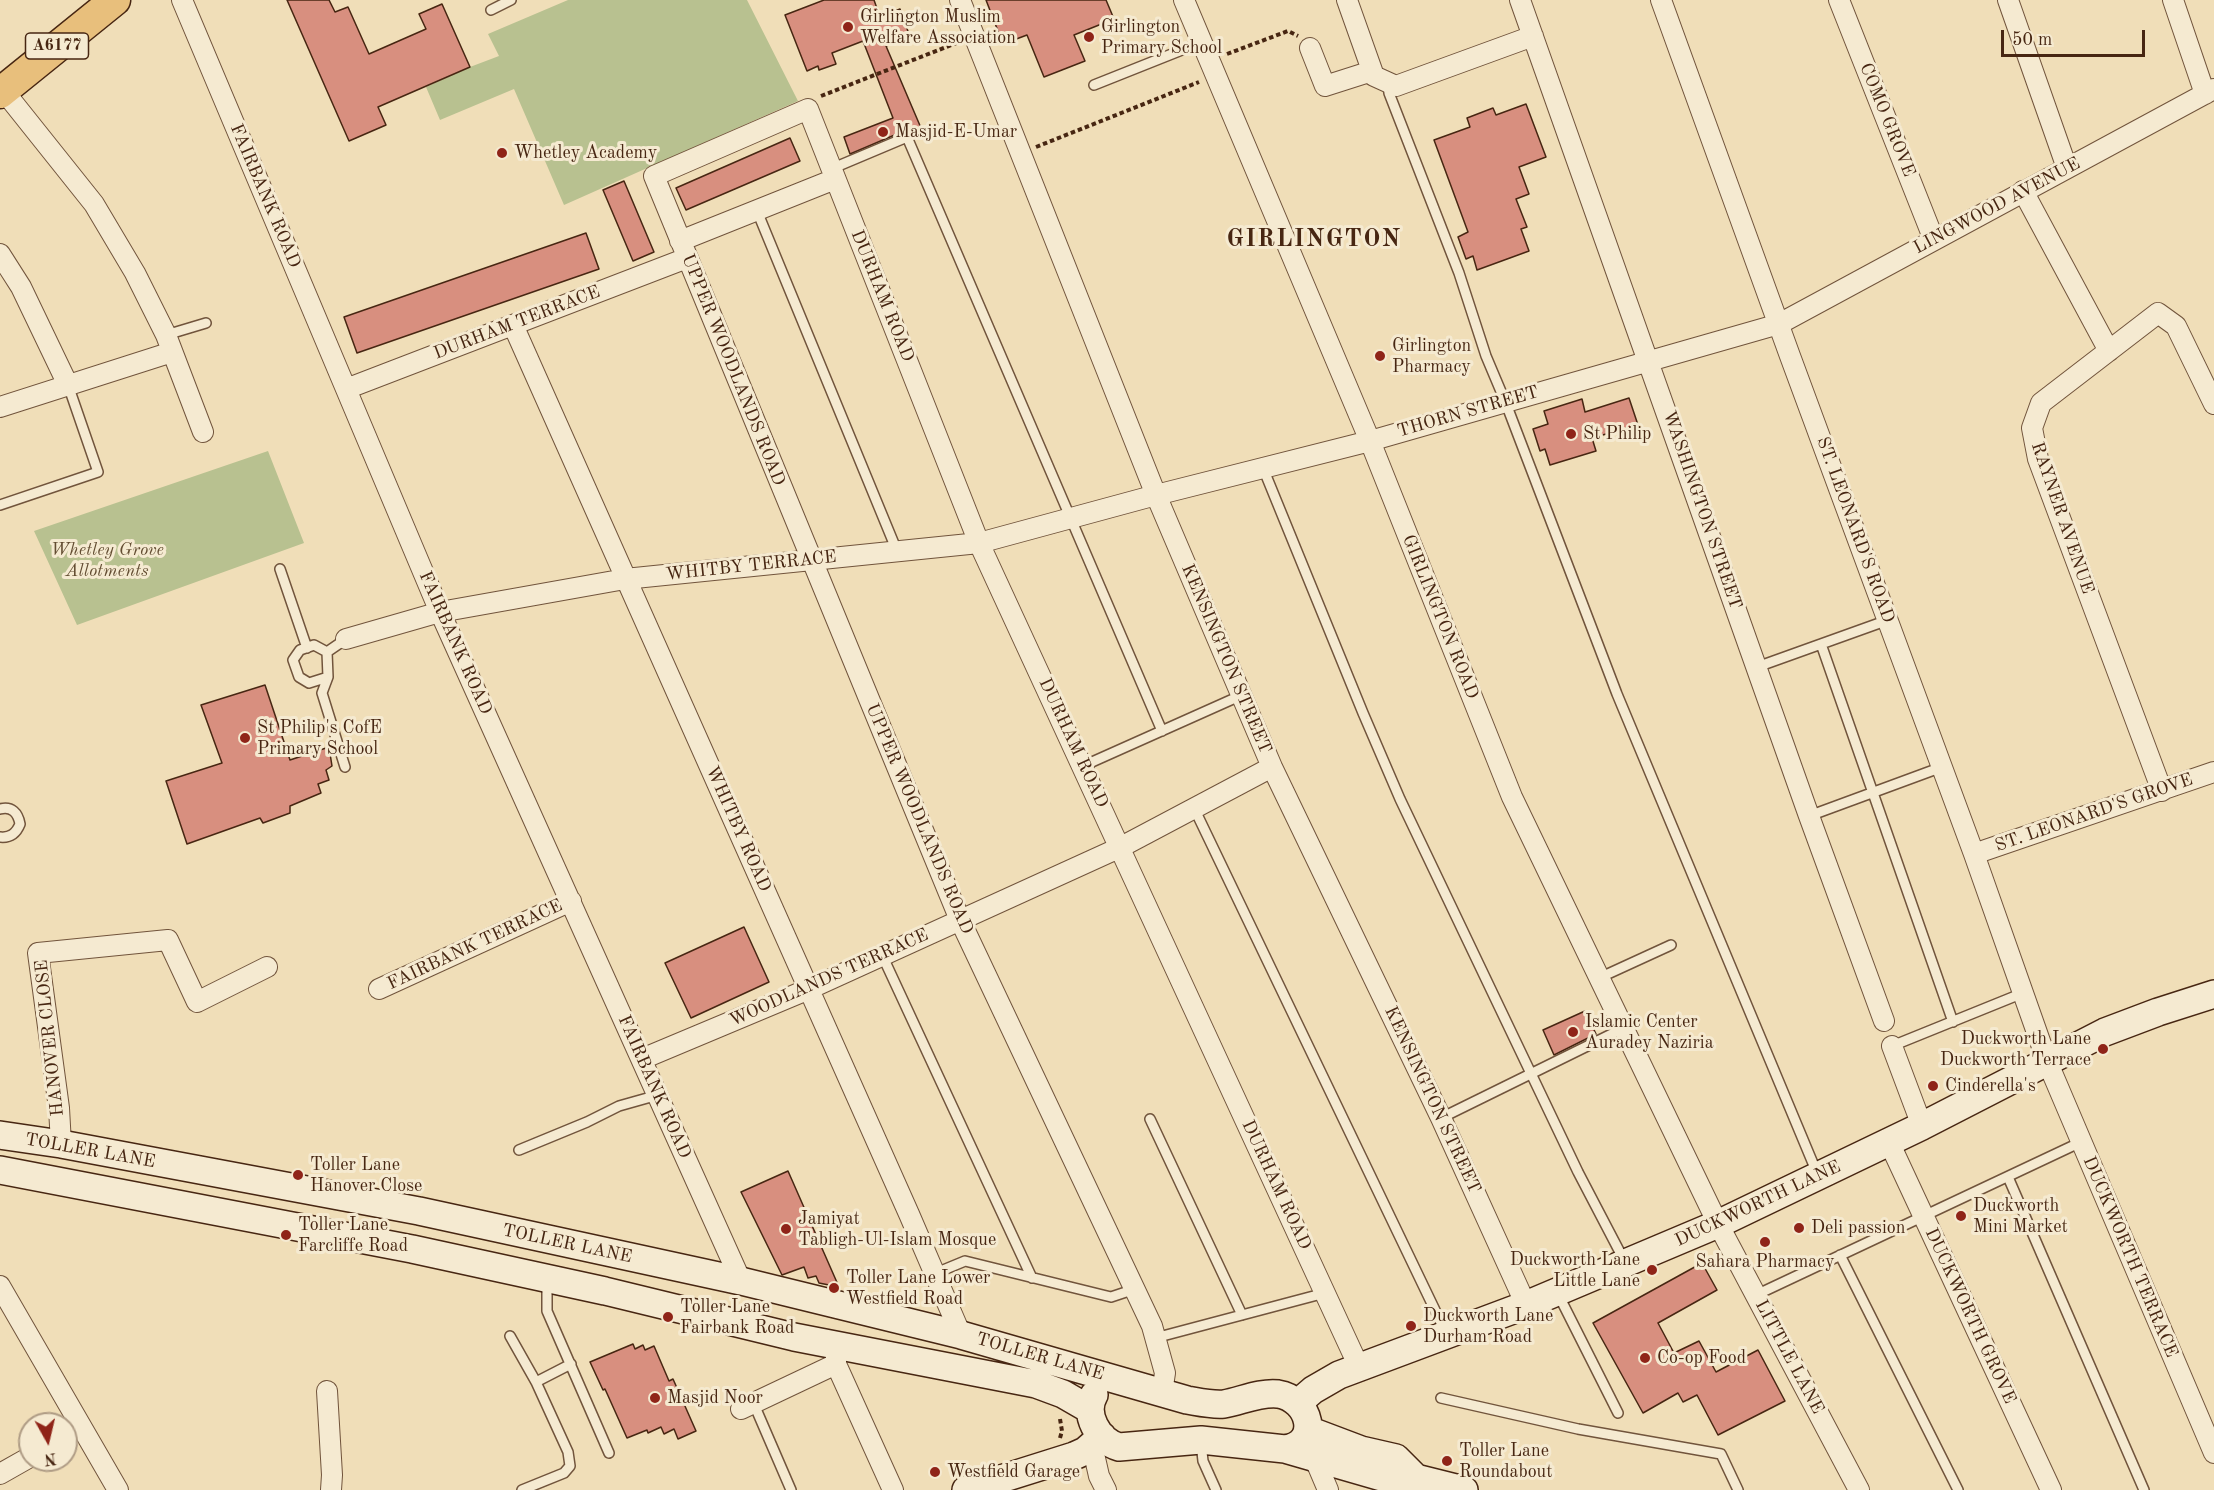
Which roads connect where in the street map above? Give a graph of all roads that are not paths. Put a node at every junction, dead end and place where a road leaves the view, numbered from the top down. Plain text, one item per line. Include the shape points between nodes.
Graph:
1 (115, 0) edge
2 (182, 0) edge
3 (511, 0) edge
4 (960, 0) edge
5 (1184, 0) edge
6 (1347, 0) edge
7 (1521, 0) edge
8 (1661, 0) edge
9 (1839, 0) edge
10 (2008, 0) edge
11 (2173, 0) edge
12 (491, 10) dead end
13 (1533, 36) junction
14 (1310, 48) road end
15 (1209, 59) junction
16 (1378, 76) junction
17 (1094, 86) dead end
18 (2, 91) edge
19 (2210, 92) edge
20 (2067, 168) junction
21 (833, 174) junction
22 (654, 176) joint
23 (2024, 191) junction
24 (756, 211) junction
25 (1934, 240) junction
26 (684, 250) junction
27 (0, 254) edge
28 (206, 323) dead end
29 (1779, 324) junction
30 (513, 325) junction
31 (169, 343) junction
32 (2109, 351) junction
33 (1649, 360) junction
34 (68, 385) junction
35 (346, 389) junction
36 (1505, 402) junction
37 (2214, 404) edge
38 (0, 407) edge
39 (203, 432) dead end
40 (1370, 441) junction
41 (1263, 468) junction
42 (1156, 495) junction
43 (0, 505) edge
44 (1070, 518) junction
45 (980, 543) junction
46 (897, 551) junction
47 (811, 559) junction
48 (280, 569) dead end
49 (625, 579) junction
50 (440, 612) junction
51 (1888, 620) junction
52 (346, 639) joint
53 (1821, 644) junction
54 (307, 648) junction
55 (327, 652) junction
56 (1757, 667) junction
57 (328, 677) junction
58 (1242, 695) junction
59 (1162, 731) junction
60 (1083, 766) junction
61 (1272, 767) junction
62 (1942, 767) junction
63 (345, 768) dead end
64 (2214, 772) edge
65 (2162, 791) junction
66 (1872, 792) junction
67 (1194, 808) junction
68 (0, 809) edge
69 (1809, 816) junction
70 (0, 837) edge
71 (1121, 847) junction
72 (1974, 854) junction
73 (571, 901) junction
74 (960, 920) junction
75 (1671, 945) dead end
76 (882, 955) junction
77 (267, 967) dead end
78 (1599, 978) junction
79 (379, 989) dead end
80 (809, 989) junction
81 (2023, 993) junction
82 (2214, 994) edge
83 (1884, 1021) dead end
84 (1953, 1022) junction
85 (1624, 1028) junction
86 (1892, 1046) joint
87 (642, 1059) junction
88 (2047, 1061) junction
89 (1532, 1072) junction
90 (658, 1095) junction
91 (1442, 1118) junction
92 (1150, 1119) dead end
93 (1922, 1126) junction
94 (0, 1135) edge
95 (1889, 1142) junction
96 (2082, 1142) junction
97 (61, 1144) junction
98 (519, 1150) dead end
99 (0, 1170) edge
100 (1818, 1176) junction
101 (2008, 1177) junction
102 (419, 1211) junction
103 (1924, 1216) junction
104 (1718, 1224) junction
105 (553, 1241) junction
106 (412, 1248) junction
107 (1840, 1256) junction
108 (1626, 1264) junction
109 (936, 1273) junction
110 (547, 1278) junction
111 (1032, 1278) junction
112 (741, 1281) junction
113 (0, 1287) edge
114 (1135, 1289) junction
115 (1557, 1292) junction
116 (1325, 1293) junction
117 (1756, 1295) junction
118 (1526, 1305) junction
119 (1242, 1315) junction
120 (738, 1323) junction
121 (1446, 1334) junction
122 (961, 1335) junction
123 (510, 1336) dead end
124 (1155, 1338) junction
125 (836, 1355) junction
126 (570, 1364) junction
127 (1359, 1367) junction
128 (955, 1368) junction
129 (536, 1382) junction
130 (1128, 1382) junction
131 (327, 1391) dead end
132 (1162, 1392) junction
133 (1441, 1398) dead end
134 (1298, 1403) junction
135 (747, 1406) joint
136 (1089, 1409) junction
137 (64, 1412) edge
138 (1618, 1413) dead end
139 (1308, 1430) junction
140 (78, 1437) edge
141 (1097, 1440) junction
142 (1201, 1440) junction
143 (1285, 1449) junction
144 (609, 1453) dead end
145 (2214, 1453) edge
146 (1314, 1457) junction
147 (18, 1464) edge
148 (0, 1474) edge
149 (1416, 1478) junction
150 (982, 1488) edge
151 (1455, 1489) edge
152 (118, 1490) edge
153 (331, 1490) edge
154 (522, 1490) edge
155 (791, 1490) edge
156 (893, 1490) edge
157 (1106, 1490) edge
158 (1216, 1490) edge
159 (1328, 1490) edge
160 (1738, 1490) edge
161 (1859, 1490) edge
162 (1958, 1490) edge
163 (2051, 1490) edge
164 (2144, 1490) edge

1 - 18 main road, A6177
2 - 35 street, FAIRBANK ROAD
3 - 12 lane
4 - 42 street, KENSINGTON STREET
5 - 15 street, GIRLINGTON ROAD
6 - 16 street
7 - 13 street, WASHINGTON STREET
8 - 29 street, ST. LEONARD'S ROAD
9 - 25 street, COMO GROVE
10 - 20 street
11 - 19 street
13 - 16 street via 1396,86
13 - 33 street, WASHINGTON STREET
14 - 16 street via 1326,86
15 - 17 lane
15 - 40 street, GIRLINGTON ROAD
16 - 36 lane via 1389,93
18 - 31 street via 94,204 135,273
19 - 20 street, LINGWOOD AVENUE
20 - 23 street, LINGWOOD AVENUE
21 - 22 street, DURHAM ROAD via 808,109
21 - 24 street, DURHAM TERRACE
21 - 44 lane via 907,137
21 - 45 street, DURHAM ROAD
22 - 26 street, UPPER WOODLANDS ROAD
23 - 25 street, LINGWOOD AVENUE
23 - 32 street
24 - 26 street, DURHAM TERRACE
24 - 46 lane
25 - 29 street, LINGWOOD AVENUE
26 - 30 street, DURHAM TERRACE
26 - 47 street, UPPER WOODLANDS ROAD
27 - 34 street via 21,287
28 - 31 lane
29 - 33 street, THORN STREET
29 - 51 street, ST. LEONARD'S ROAD
30 - 35 street, DURHAM TERRACE
30 - 49 street, WHITBY ROAD
31 - 34 street
31 - 39 street
32 - 37 street, RAYNER AVENUE via 2158,313 2175,326
32 - 65 street, RAYNER AVENUE via 2041,403 2032,428 2038,459
33 - 36 street, THORN STREET
33 - 56 street, WASHINGTON STREET
34 - 38 street
34 - 43 lane via 99,472
35 - 50 street, FAIRBANK ROAD
36 - 40 street, THORN STREET
36 - 100 lane via 1617,694
40 - 41 street, THORN STREET
40 - 78 street, GIRLINGTON ROAD via 1512,797
41 - 42 street, THORN STREET
41 - 89 lane via 1400,799
42 - 44 street, WHITBY TERRACE
42 - 58 street, KENSINGTON STREET
44 - 45 street, WHITBY TERRACE
44 - 59 lane
45 - 46 street, WHITBY TERRACE
45 - 60 street, DURHAM ROAD
46 - 47 street, WHITBY TERRACE
47 - 49 street, WHITBY TERRACE
47 - 74 street, UPPER WOODLANDS ROAD
48 - 54 lane
49 - 50 street, WHITBY TERRACE
49 - 80 street, WHITBY ROAD
50 - 52 street, WHITBY TERRACE
50 - 73 street, FAIRBANK ROAD
51 - 53 lane
51 - 62 street, ST. LEONARD'S ROAD
52 - 55 lane
53 - 56 lane
53 - 66 lane
54 - 55 lane via 314,645
54 - 57 lane via 300,650 293,660 299,677 309,683
55 - 57 lane
56 - 69 street, WASHINGTON STREET
57 - 63 lane via 322,693
58 - 59 lane
58 - 61 street, KENSINGTON STREET
59 - 60 lane
60 - 71 street, DURHAM ROAD
61 - 67 street, WOODLANDS TERRACE
61 - 91 street, KENSINGTON STREET
62 - 66 lane
62 - 72 street, ST. LEONARD'S ROAD
64 - 65 street, ST. LEONARD'S GROVE
65 - 72 street, ST. LEONARD'S GROVE
66 - 69 lane
66 - 84 lane
67 - 71 street, WOODLANDS TERRACE
67 - 121 lane
68 - 70 lane via 16,812 20,824 13,835
69 - 83 street, WASHINGTON STREET
71 - 74 street, WOODLANDS TERRACE
71 - 116 street, DURHAM ROAD
72 - 81 street, ST. LEONARD'S ROAD
73 - 79 street, FAIRBANK TERRACE
73 - 87 street, FAIRBANK ROAD
74 - 76 street, WOODLANDS TERRACE
74 - 114 street, UPPER WOODLANDS ROAD
75 - 78 lane
76 - 80 street, WOODLANDS TERRACE
76 - 111 lane
77 - 97 street, HANOVER CLOSE via 197,1002 168,940 38,953
78 - 85 street, GIRLINGTON ROAD
80 - 87 street, WOODLANDS TERRACE
80 - 109 street, WHITBY ROAD
81 - 84 lane
81 - 88 street, ST. LEONARD'S ROAD
82 - 88 main road, DUCKWORTH LANE via 2105,1032
84 - 86 lane
85 - 89 lane
85 - 104 street, GIRLINGTON ROAD
86 - 93 street
87 - 90 street, FAIRBANK ROAD
88 - 93 main road, DUCKWORTH LANE
88 - 96 street, DUCKWORTH TERRACE
89 - 91 lane
89 - 108 lane
90 - 98 lane via 619,1106
90 - 112 street, FAIRBANK ROAD
91 - 118 street, KENSINGTON STREET
92 - 119 lane
93 - 95 main road, DUCKWORTH LANE
94 - 97 main road, TOLLER LANE
95 - 100 main road, DUCKWORTH LANE
95 - 103 street, DUCKWORTH GROVE
96 - 101 lane
96 - 145 street, DUCKWORTH TERRACE
97 - 102 main road, TOLLER LANE
99 - 106 main road, TOLLER LANE
100 - 104 main road, DUCKWORTH LANE
101 - 103 lane
101 - 164 lane
102 - 105 main road, TOLLER LANE
102 - 106 main road
103 - 107 lane
103 - 163 street, DUCKWORTH GROVE
104 - 108 main road, DUCKWORTH LANE
104 - 117 street, LITTLE LANE
105 - 110 main road
105 - 112 main road, TOLLER LANE
106 - 110 main road, TOLLER LANE
107 - 117 lane
107 - 162 lane
108 - 115 main road, DUCKWORTH LANE
109 - 111 lane via 965,1262
109 - 122 street, WHITBY ROAD
110 - 120 main road, TOLLER LANE
110 - 126 lane via 547,1311
111 - 114 lane via 1111,1296
112 - 120 main road
112 - 122 main road, TOLLER LANE
113 - 137 street
114 - 124 street, UPPER WOODLANDS ROAD
115 - 118 main road, DUCKWORTH LANE
115 - 138 lane
116 - 119 lane
116 - 127 street, DURHAM ROAD
117 - 161 street, LITTLE LANE
118 - 121 main road, DUCKWORTH LANE
119 - 124 lane
120 - 125 main road, TOLLER LANE
121 - 127 main road, DUCKWORTH LANE
122 - 128 main road
122 - 130 main road, TOLLER LANE
123 - 129 lane
124 - 132 street, UPPER WOODLANDS ROAD via 1165,1373
125 - 128 main road, TOLLER LANE
125 - 135 street
125 - 156 street
126 - 129 lane
126 - 144 lane
127 - 134 main road, DUCKWORTH LANE via 1323,1383
128 - 136 main road, TOLLER LANE via 1050,1388
129 - 154 lane via 568,1452 570,1466 564,1473
130 - 132 main road, TOLLER LANE
130 - 136 main road, TOLLER LANE via 1101,1388 1092,1397
131 - 153 street
132 - 134 main road, TOLLER LANE via 1209,1404 1269,1394 1287,1396
133 - 160 lane via 1578,1429 1721,1454
134 - 139 main road via 1307,1416
135 - 155 lane
136 - 141 main road, TOLLER LANE
139 - 143 main road via 1299,1443
139 - 149 main road via 1396,1458
140 - 152 street
141 - 142 main road via 1126,1447
141 - 150 main road via 1074,1456
141 - 157 street via 1100,1476
142 - 143 main road
142 - 158 lane via 1203,1461
143 - 146 main road
146 - 149 main road via 1392,1480
146 - 159 street
147 - 148 street
149 - 151 main road

